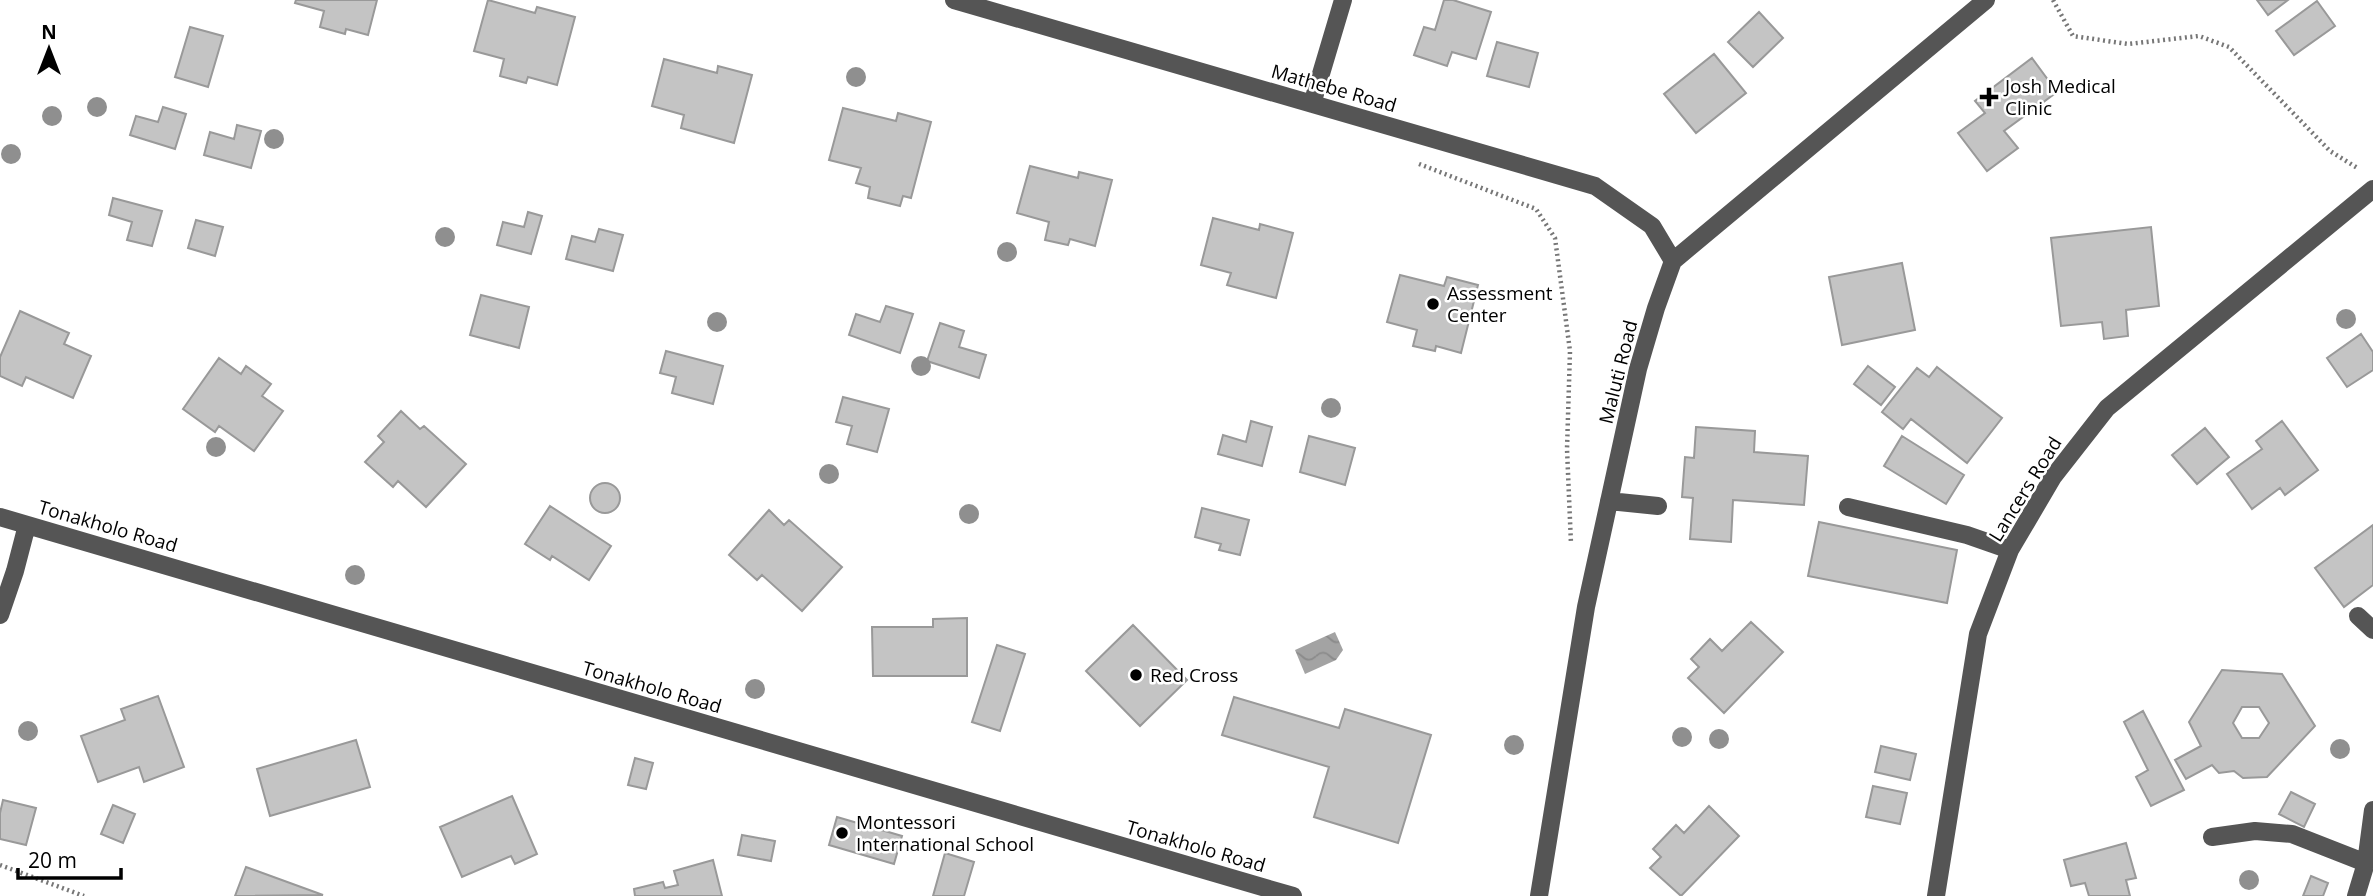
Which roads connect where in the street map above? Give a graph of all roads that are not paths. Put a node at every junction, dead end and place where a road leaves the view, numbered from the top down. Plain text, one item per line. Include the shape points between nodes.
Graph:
1 (954, 0) edge
2 (1343, 0) edge
3 (1986, 0) edge
4 (1312, 104) junction
5 (2370, 181) edge
6 (1673, 261) junction
7 (1609, 501) junction
8 (1658, 506) dead end
9 (1848, 508) dead end
10 (0, 517) edge
11 (27, 525) junction
12 (2010, 550) junction
13 (0, 615) edge
14 (2358, 616) dead end
15 (2373, 630) edge
16 (2373, 810) edge
17 (2212, 837) dead end
18 (2366, 863) junction
19 (1293, 896) edge
20 (1539, 896) edge
21 (1936, 896) edge
22 (2356, 896) edge

1 - 4 street, Mathebe Road
2 - 4 street
3 - 6 street
4 - 6 street, Mathebe Road via 1595,186 1652,226
5 - 12 street, Lancers Road via 2107,408 2053,477
6 - 7 street, Maluti Road via 1638,369
7 - 8 street
7 - 20 street, Maluti Road via 1586,607
9 - 12 street via 1967,535
10 - 11 street, Tonakholo Road
11 - 13 street
11 - 19 street, Tonakholo Road
12 - 21 street, Lancers Road via 1978,634
14 - 15 street
16 - 18 street
17 - 18 street via 2255,831 2292,834
18 - 22 street

